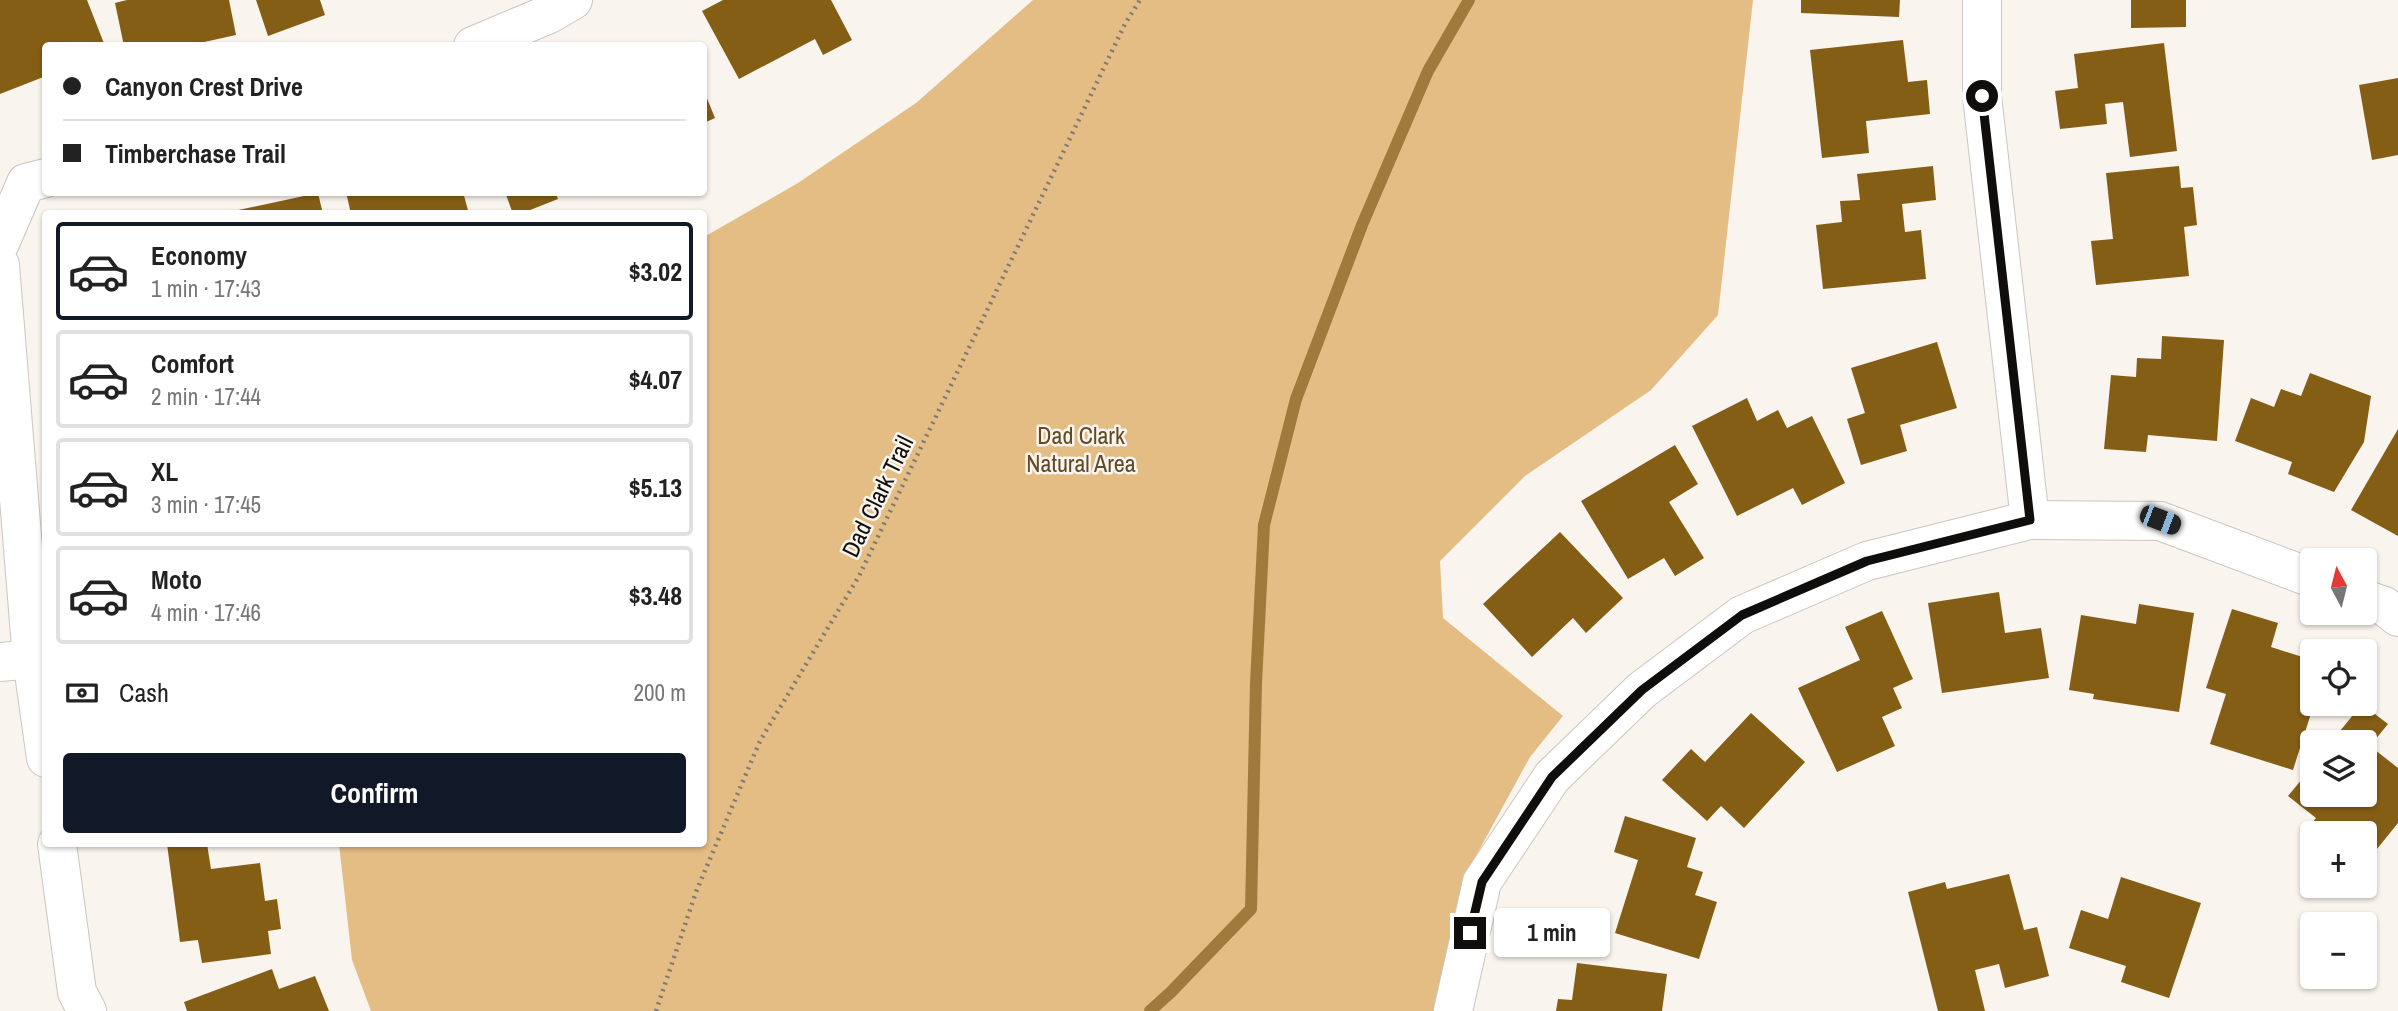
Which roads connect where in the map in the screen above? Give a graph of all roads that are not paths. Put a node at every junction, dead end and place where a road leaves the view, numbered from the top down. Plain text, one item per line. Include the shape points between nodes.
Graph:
1 (573, 0) edge
2 (1982, 0) edge
3 (482, 42) edge
4 (42, 179) edge
5 (0, 243) edge
6 (0, 265) edge
7 (2030, 520) junction
8 (2300, 574) edge
9 (2377, 604) edge
10 (2398, 617) edge
11 (16, 660) edge
12 (42, 745) edge
13 (57, 847) edge
14 (87, 1011) edge
15 (1453, 1011) edge

1 - 3 street
2 - 7 street via 1982,96
4 - 5 street via 26,183
6 - 11 street
7 - 8 street via 2160,520
7 - 15 street via 1867,561 1742,615 1642,690 1552,777 1482,882
9 - 10 street
11 - 12 street
13 - 14 street via 77,992

